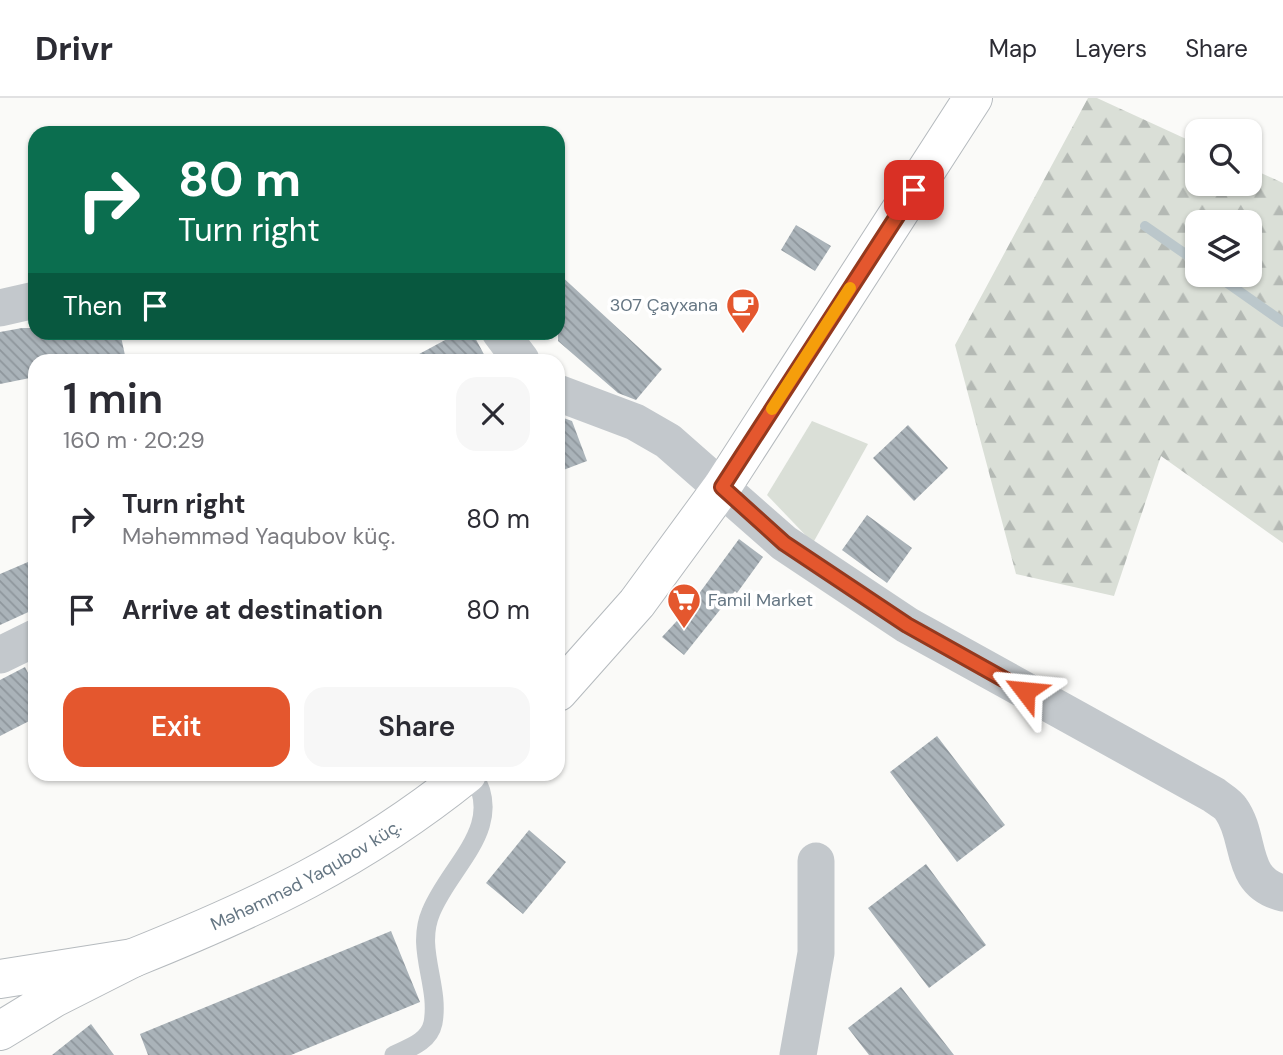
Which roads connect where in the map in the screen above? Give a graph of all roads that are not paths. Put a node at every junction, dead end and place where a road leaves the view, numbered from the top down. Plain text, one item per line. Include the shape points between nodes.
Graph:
1 (973, 98) edge
2 (28, 302) edge
3 (0, 308) edge
4 (565, 396) edge
5 (722, 487) junction
6 (28, 641) edge
7 (0, 655) edge
8 (565, 684) edge
9 (458, 781) edge
10 (477, 781) edge
11 (816, 861) dead end
12 (1283, 892) edge
13 (133, 958) junction
14 (0, 979) edge
15 (0, 1031) edge
16 (394, 1055) edge
17 (798, 1055) edge

1 - 5 main road
2 - 3 street
4 - 5 street via 635,422 668,441
5 - 8 main road via 637,603
5 - 12 street via 784,543 907,625 1214,795 1231,809 1256,877 1269,889
6 - 7 street
9 - 13 main road, Məhəmməd Yaqubov küç. via 419,812 323,872 254,908
10 - 16 lane via 485,814 426,926 433,1024 421,1043
11 - 17 street via 816,953
13 - 14 main road
13 - 15 main road

